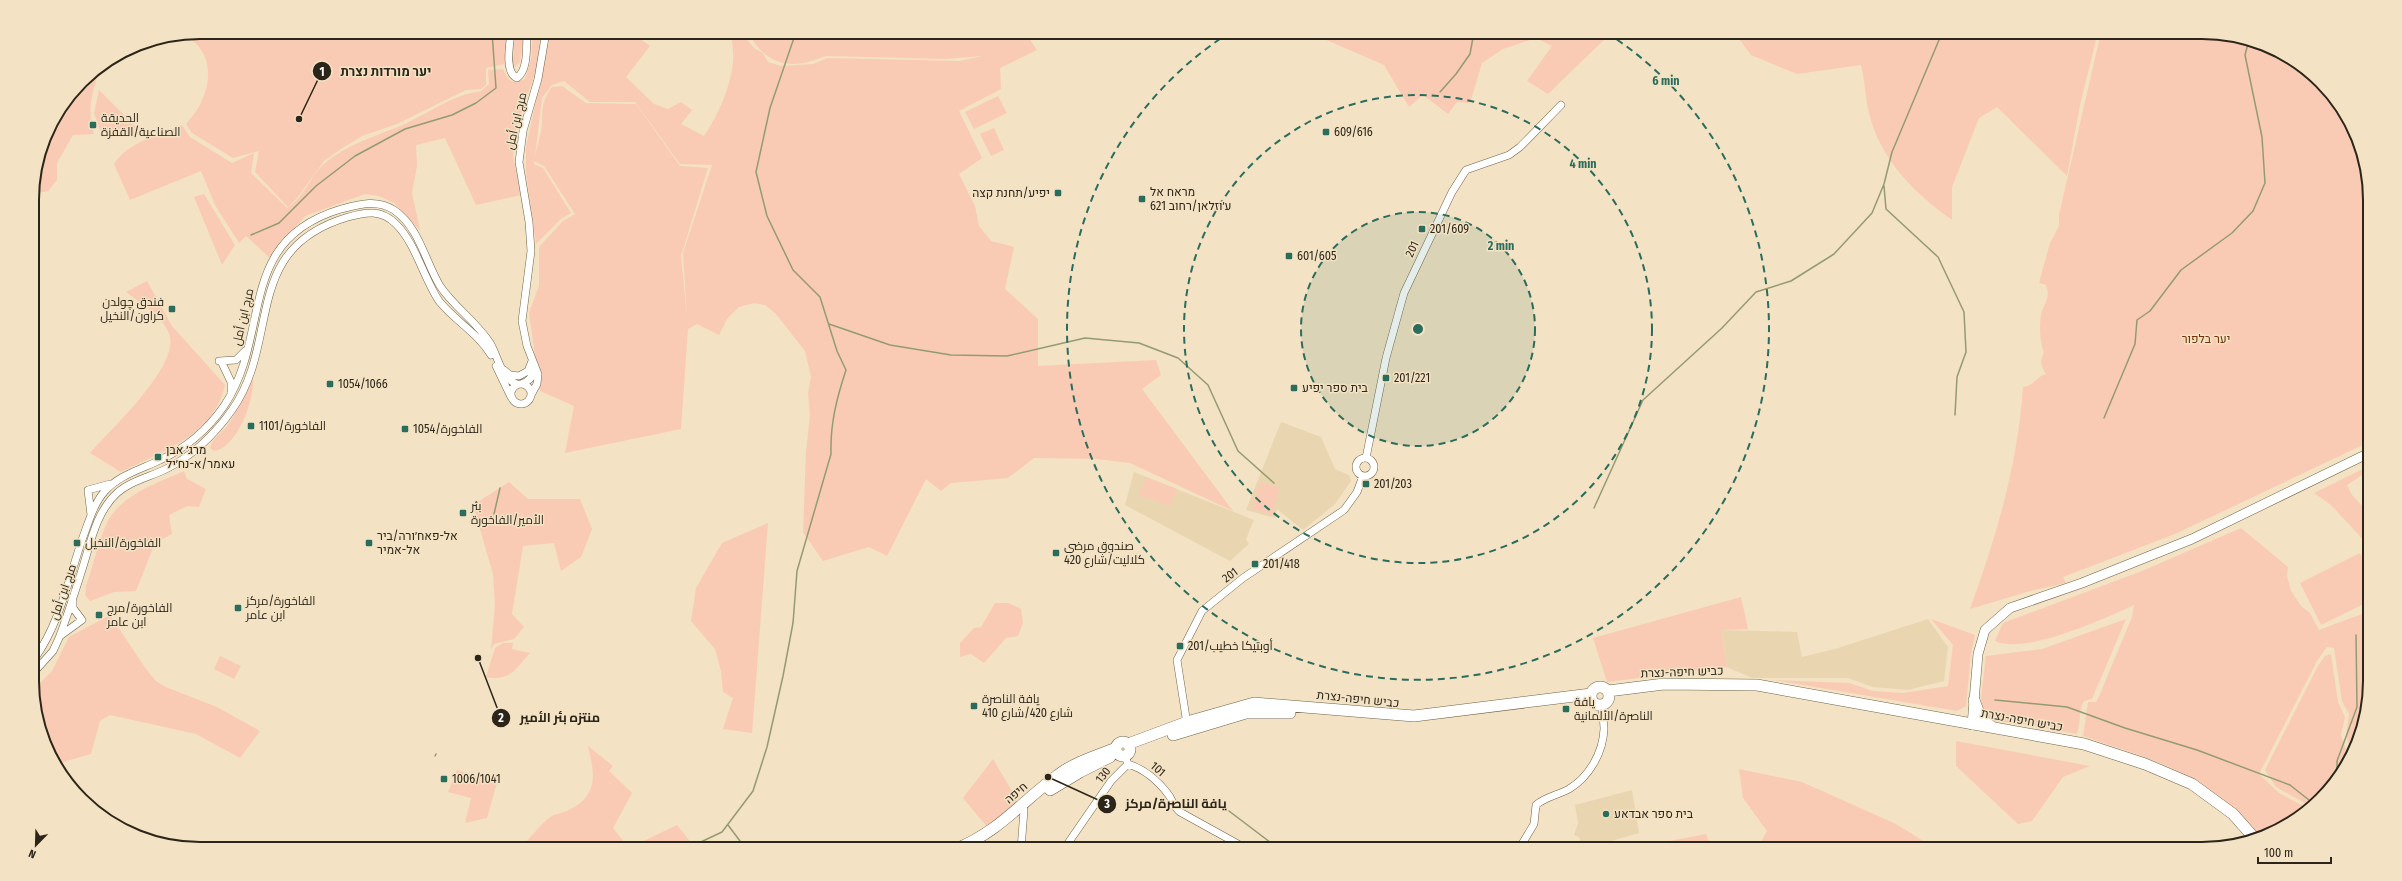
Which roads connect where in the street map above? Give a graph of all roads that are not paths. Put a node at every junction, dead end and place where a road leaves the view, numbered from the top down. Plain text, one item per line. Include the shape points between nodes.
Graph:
1 (511, 39) edge
2 (526, 39) edge
3 (545, 39) edge
4 (1561, 105) dead end
5 (248, 346) junction
6 (532, 359) junction
7 (501, 367) junction
8 (519, 384) junction
9 (231, 392) junction
10 (531, 395) junction
11 (510, 396) junction
12 (2363, 456) edge
13 (1366, 458) junction
14 (1363, 476) junction
15 (114, 483) junction
16 (91, 516) junction
17 (72, 600) junction
18 (58, 638) junction
19 (39, 653) edge
20 (39, 667) edge
21 (1600, 698) junction
22 (1974, 700) junction
23 (1972, 725) junction
24 (1187, 726) junction
25 (1994, 728) junction
26 (1124, 752) junction
27 (1024, 810) junction
28 (2251, 834) edge
29 (970, 842) edge
30 (985, 842) edge
31 (1022, 842) edge
32 (1069, 842) edge
33 (1234, 842) edge
34 (1523, 842) edge

1 - 2 street, مرج ابن أمل via 510,65 517,78 523,71
3 - 6 street, مرج ابن أمل via 538,79 523,131 519,162 531,251 522,321
4 - 13 street, 201 via 1509,155 1466,170 1452,192 1404,292 1386,358
5 - 7 street, مرج ابن أمل via 263,280 275,255 285,243 305,226 327,214 358,204 377,203 395,211 408,224 440,285 454,304 486,337
5 - 9 street, مرج ابن أمل
5 - 9 street via 236,360 221,362 231,382
6 - 7 street via 528,371 519,376 510,375
6 - 8 street, مرج ابن أمل via 532,376 527,382
6 - 10 street, مرج ابن أمل via 538,378
7 - 8 street, مرج ابن أمل via 508,378
8 - 10 street via 528,386
8 - 11 street via 511,389
9 - 15 street, مرج ابن أمل via 211,423 178,451
10 - 11 street via 528,401 522,404 515,402
11 - 17 street, مرج ابن أمل via 487,348 440,301 396,224 383,214 371,212 330,223 300,241 283,260 272,286 253,361 243,389 217,429 183,459 122,490 108,503 99,517
12 - 22 main road via 2192,539 2082,583 2010,608 1985,630 1978,654
13 - 14 street via 1359,460 1356,465 1357,472
13 - 14 street via 1372,461 1373,470 1369,476
14 - 24 street, 201 via 1357,492 1344,510 1243,578 1202,611 1177,660
15 - 16 street, مرج ابن أمل via 100,498
15 - 16 street via 88,490
16 - 19 street, مرج ابن أمل via 56,619
17 - 18 street, مرج ابن أمل
17 - 18 street via 73,608 82,620
18 - 20 street, مرج ابن أمل via 53,651
21 - 23 highway, כביש חיפה-נצרת via 1664,684 1757,685
21 - 24 highway, כביש חיפה-נצרת via 1414,723 1258,712
21 - 34 street via 1604,727 1597,757 1588,771 1569,788 1536,805 1534,824
22 - 23 main road
22 - 25 highway via 1981,718
23 - 25 highway, כביש חיפה-נצרת
24 - 26 highway, כביש חיפה-נצרת
25 - 28 highway, כביש חיפה-נצרת via 2084,744 2145,764 2192,784 2233,814
26 - 27 highway, חיפה via 1058,784
26 - 29 highway, חיפה via 1075,764 992,831
26 - 32 street, 130 via 1111,781
26 - 33 street, 101 via 1161,786 1175,808
27 - 30 highway, חיפה
27 - 31 street

